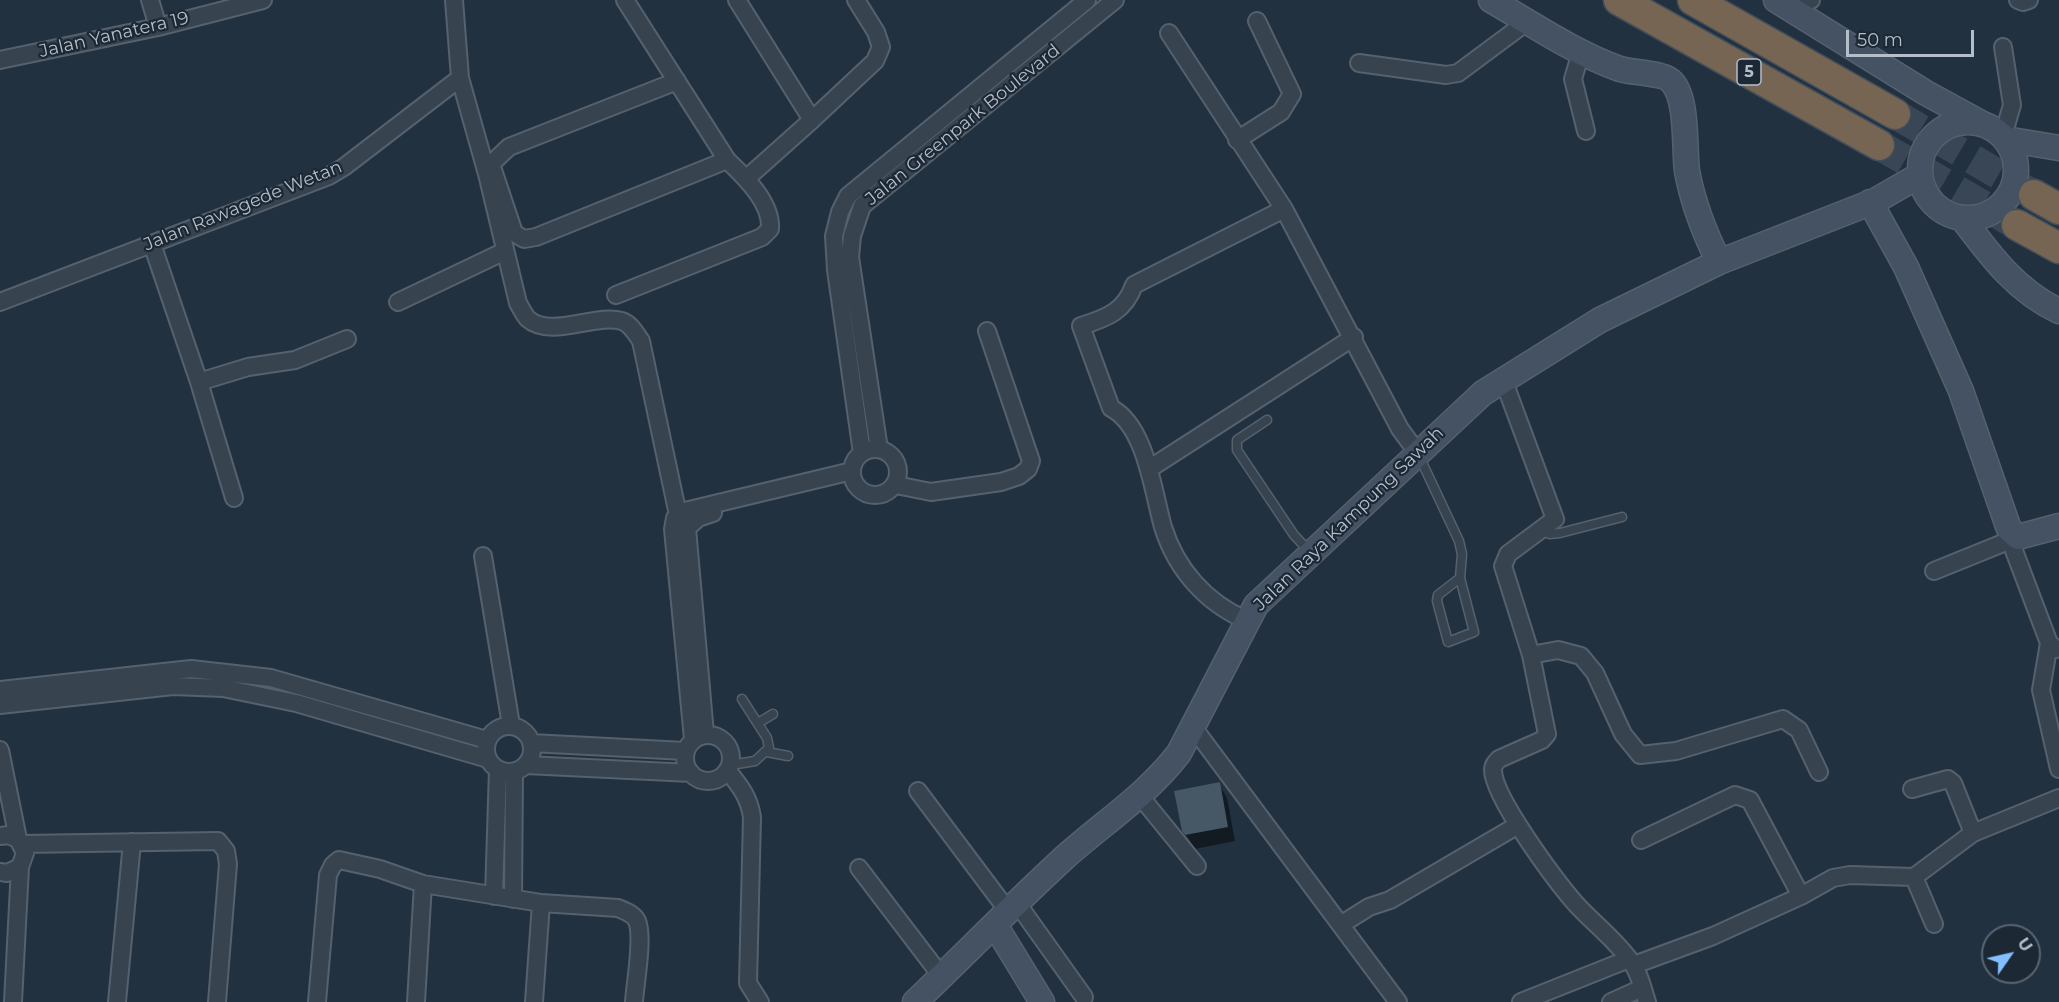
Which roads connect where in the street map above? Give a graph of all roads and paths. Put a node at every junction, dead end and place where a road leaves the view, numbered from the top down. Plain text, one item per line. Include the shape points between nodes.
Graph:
1 (150, 0) edge
2 (263, 0) edge
3 (454, 0) edge
4 (625, 0) edge
5 (737, 0) edge
6 (856, 0) edge
7 (1087, 0) edge
8 (1115, 0) edge
9 (1491, 0) edge
10 (1618, 0) edge
11 (1693, 0) edge
12 (2018, 0) edge
13 (2029, 0) edge
14 (1793, 3) edge
15 (1257, 21) dead end
16 (1528, 21) junction
17 (158, 27) junction
18 (1054, 28) junction
19 (1168, 33) dead end
20 (1065, 42) junction
21 (2003, 47) dead end
22 (1581, 52) junction
23 (0, 60) edge
24 (1359, 63) dead end
25 (460, 78) junction
26 (677, 81) junction
27 (1926, 93) junction
28 (1895, 114) tunnel mouth
29 (812, 120) junction
30 (1981, 123) junction
31 (1586, 131) dead end
32 (1938, 132) junction
33 (2004, 138) junction
34 (1237, 140) junction
35 (1879, 145) tunnel mouth
36 (2058, 148) edge
37 (728, 160) junction
38 (2016, 167) junction
39 (1920, 175) junction
40 (747, 178) junction
41 (1930, 200) junction
42 (1872, 202) junction
43 (1284, 209) junction
44 (1962, 218) junction
45 (2004, 219) junction
46 (152, 244) junction
47 (2059, 248) edge
48 (505, 251) junction
49 (1992, 257) junction
50 (1719, 262) junction
51 (616, 295) dead end
52 (0, 302) edge
53 (399, 302) dead end
54 (2059, 311) edge
55 (987, 331) dead end
56 (1354, 337) junction
57 (347, 339) dead end
58 (1503, 379) junction
59 (199, 382) junction
60 (1267, 420) dead end
61 (879, 449) junction
62 (862, 453) junction
63 (1423, 459) junction
64 (1149, 469) junction
65 (853, 477) junction
66 (896, 485) junction
67 (234, 498) dead end
68 (678, 515) junction
69 (1622, 518) dead end
70 (2059, 526) edge
71 (1541, 531) junction
72 (2014, 538) junction
73 (1311, 554) junction
74 (483, 556) dead end
75 (1934, 571) dead end
76 (1460, 578) junction
77 (1246, 620) junction
78 (2054, 646) edge
79 (1532, 655) junction
80 (0, 690) edge
81 (742, 699) dead end
82 (0, 705) edge
83 (773, 714) dead end
84 (758, 723) junction
85 (511, 725) junction
86 (1193, 727) junction
87 (487, 740) junction
88 (694, 741) junction
89 (531, 743) junction
90 (0, 750) edge
91 (767, 752) junction
92 (788, 756) dead end
93 (507, 766) junction
94 (729, 768) junction
95 (2059, 769) edge
96 (1819, 772) dead end
97 (691, 773) junction
98 (1912, 789) dead end
99 (918, 791) dead end
100 (1140, 796) junction
101 (2059, 798) edge
102 (1518, 825) junction
103 (1973, 833) junction
104 (0, 836) edge
105 (1641, 840) dead end
106 (20, 841) junction
107 (132, 842) junction
108 (1197, 866) dead end
109 (20, 867) junction
110 (859, 868) dead end
111 (0, 872) edge
112 (1914, 877) junction
113 (423, 884) junction
114 (1801, 896) junction
115 (504, 897) junction
116 (542, 903) junction
117 (17, 913) junction
118 (1007, 913) junction
119 (1342, 924) junction
120 (1934, 924) dead end
121 (1632, 962) junction
122 (942, 976) junction
123 (1645, 995) edge
124 (1084, 997) dead end
125 (13, 1002) edge
126 (117, 1002) edge
127 (217, 1002) edge
128 (317, 1002) edge
129 (416, 1002) edge
130 (534, 1002) edge
131 (634, 1002) edge
132 (760, 1002) edge
133 (915, 1002) edge
134 (1042, 1002) edge
135 (1398, 1002) edge
136 (1521, 1002) edge
137 (1611, 1002) edge

1 - 17 street
2 - 17 street, Jalan Yanatera 19
3 - 25 street
4 - 26 street
5 - 29 street
6 - 29 street via 881,47 875,61
7 - 18 street, Jalan Greenpark Boulevard
8 - 20 street, Jalan Greenpark Boulevard
9 - 16 street
10 - 35 highway, 5
11 - 28 highway, 5
12 - 13 street
14 - 27 street
15 - 34 street via 1292,94 1281,112
16 - 22 street
16 - 24 street via 1458,73 1446,75
17 - 23 street, Jalan Yanatera 19
18 - 20 street
18 - 62 street, Jalan Greenpark Boulevard via 848,196 840,212 834,236 836,270
19 - 34 street
20 - 61 street, Jalan Greenpark Boulevard via 859,212 850,257
21 - 33 street via 2012,105
22 - 31 street via 1573,79
22 - 50 street via 1619,69 1672,80 1680,94 1688,171 1700,223
25 - 46 street, Jalan Rawagede Wetan via 329,176
25 - 48 street
26 - 37 street
26 - 37 street via 499,154 490,164 514,233 524,239 536,237
27 - 30 street
27 - 32 street
29 - 40 street
30 - 32 street via 1951,125
30 - 33 street
32 - 39 street via 1924,151
33 - 36 street
33 - 38 street
34 - 43 street
36 - 38 street
37 - 40 street
38 - 45 street via 2013,189 2000,207
39 - 41 street
39 - 42 street, Jalan Raya Kampung Sawah
40 - 51 street via 771,220 770,229 762,237
41 - 42 street, Jalan Raya Kampung Sawah
41 - 44 street via 1944,212
42 - 50 street, Jalan Raya Kampung Sawah
42 - 72 street via 1906,267 1956,380
43 - 56 street
43 - 64 street via 1134,285 1118,312 1082,326 1111,408 1121,413
44 - 45 street
44 - 49 street
45 - 47 highway
45 - 49 street via 1986,231
46 - 52 street, Jalan Rawagede Wetan
46 - 59 street
48 - 53 street
48 - 68 street via 518,303 528,319 542,326 622,321 641,341
49 - 54 street via 2035,300
50 - 58 street, Jalan Raya Kampung Sawah via 1600,320
55 - 66 street via 1031,461 1028,470 1001,482 931,492
56 - 63 street via 1400,429
56 - 64 street
57 - 59 street via 295,360 248,367
58 - 63 street, Jalan Raya Kampung Sawah
58 - 71 street via 1555,513 1552,523
59 - 67 street
60 - 73 lane via 1237,440 1237,450
61 - 62 street
61 - 66 street via 893,456 899,470
62 - 65 street via 855,461
63 - 73 street, Jalan Raya Kampung Sawah
63 - 76 lane via 1459,542
64 - 77 street via 1167,537 1192,581 1222,610
65 - 66 street via 867,494 883,495
65 - 68 street
65 - 88 street via 712,513 687,528
68 - 88 street via 673,529
69 - 71 lane via 1560,533
70 - 72 street
71 - 79 street via 1508,554 1503,566
72 - 75 street
72 - 78 street
73 - 77 street, Jalan Raya Kampung Sawah via 1256,605
74 - 85 street
76 - 76 lane via 1438,595 1448,642 1474,632
77 - 86 street, Jalan Raya Kampung Sawah
78 - 95 street via 2041,690
79 - 96 street via 1558,650 1581,656 1595,673 1623,734 1640,755 1676,751 1783,719 1799,730
79 - 102 street via 1546,736 1499,759 1493,768
80 - 87 street via 191,669 272,678
81 - 84 lane
82 - 93 street via 173,686 223,688 296,703
83 - 84 lane
84 - 91 lane via 769,744
85 - 87 street via 499,727
85 - 89 street via 527,734
86 - 100 street, Jalan Raya Kampung Sawah via 1179,753
86 - 119 street
87 - 93 street via 485,750
88 - 89 street
88 - 94 street via 712,734 726,742 730,749
88 - 97 street via 685,763
89 - 93 street via 531,754
90 - 106 street
91 - 92 lane
91 - 94 lane via 755,761
93 - 97 street
93 - 115 street
94 - 97 street via 710,781
94 - 132 street via 750,802 752,817 748,983
98 - 103 street via 1948,779
99 - 118 street
100 - 108 street
100 - 118 street, Jalan Raya Kampung Sawah via 1066,857
101 - 103 street
102 - 119 street
102 - 121 street via 1570,896
103 - 112 street
104 - 106 street
105 - 114 street via 1742,795 1750,800
106 - 107 street
106 - 109 street via 25,853
107 - 126 street
107 - 127 street via 218,841 226,851
109 - 111 street
109 - 117 street
110 - 122 street
111 - 117 street
112 - 114 street via 1850,875 1833,878
112 - 120 street
113 - 115 street
113 - 128 street via 354,862 339,860 333,865 328,875
113 - 129 street
114 - 121 street via 1713,936
115 - 116 street
116 - 130 street
116 - 131 street via 618,908 630,913 639,932
117 - 125 street
118 - 122 street, Jalan Raya Kampung Sawah
118 - 124 street
118 - 134 street
119 - 135 street
121 - 123 street
121 - 136 street
122 - 133 street, Jalan Raya Kampung Sawah
123 - 137 street

